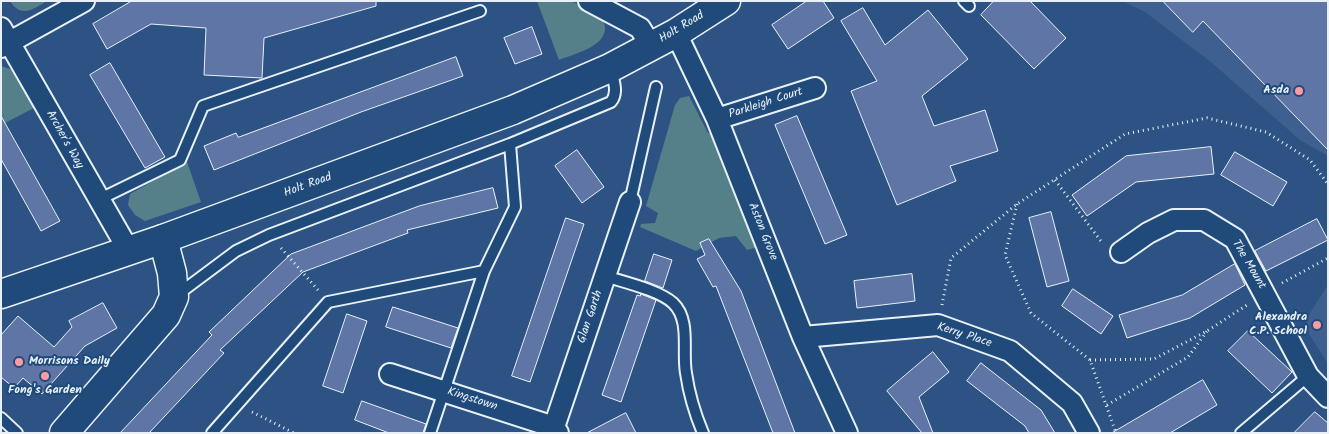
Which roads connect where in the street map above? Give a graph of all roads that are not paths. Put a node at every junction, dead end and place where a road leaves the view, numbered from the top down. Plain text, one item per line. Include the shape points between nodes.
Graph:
1 (84, 1) edge
2 (589, 1) edge
3 (726, 1) edge
4 (480, 12) dead end
5 (676, 33) junction
6 (4, 39) edge
7 (651, 46) junction
8 (610, 68) junction
9 (656, 87) dead end
10 (815, 88) dead end
11 (717, 119) junction
12 (510, 144) junction
13 (98, 200) junction
14 (630, 202) joint
15 (163, 239) junction
16 (129, 251) junction
17 (1122, 252) road end
18 (484, 271) junction
19 (605, 276) junction
20 (1, 294) edge
21 (174, 297) junction
22 (803, 337) junction
23 (390, 374) dead end
24 (1308, 376) junction
25 (444, 391) junction
26 (1328, 397) edge
27 (1, 418) edge
28 (555, 431) edge
29 (17, 433) edge
30 (64, 433) edge
31 (212, 433) edge
32 (430, 433) edge
33 (703, 433) edge
34 (847, 433) edge
35 (1089, 433) edge
36 (1241, 433) edge

1 - 6 street
2 - 7 street via 640,28
3 - 5 main road, Holt Road
4 - 13 lane via 203,106 180,160
5 - 7 main road, Holt Road
5 - 11 street, Aston Grove
6 - 13 street, Archer's Way
7 - 8 main road, Holt Road
8 - 12 lane via 616,90 611,102
8 - 15 main road, Holt Road via 513,110
9 - 14 lane
10 - 11 street, Parkleigh Court
11 - 22 street, Aston Grove
12 - 18 lane via 515,206
12 - 21 lane via 269,234 236,251
13 - 16 street, Archer's Way
14 - 19 street, Glan Garth
15 - 16 main road, Holt Road
15 - 21 main road via 172,273
16 - 20 main road, Holt Road
17 - 24 street, The Mount via 1148,233 1174,220 1204,220 1234,239
18 - 25 lane
18 - 31 lane via 328,302
19 - 28 street, Glan Garth
19 - 33 lane via 658,295 672,303 680,314 686,372 694,412
21 - 30 main road via 166,315
22 - 34 street, Aston Grove
22 - 35 street, Kerry Place via 938,325 1010,351 1072,403
23 - 25 street, Kingstown
24 - 26 street, The Mount
24 - 36 lane
25 - 28 street, Kingstown
25 - 32 lane
27 - 29 lane

